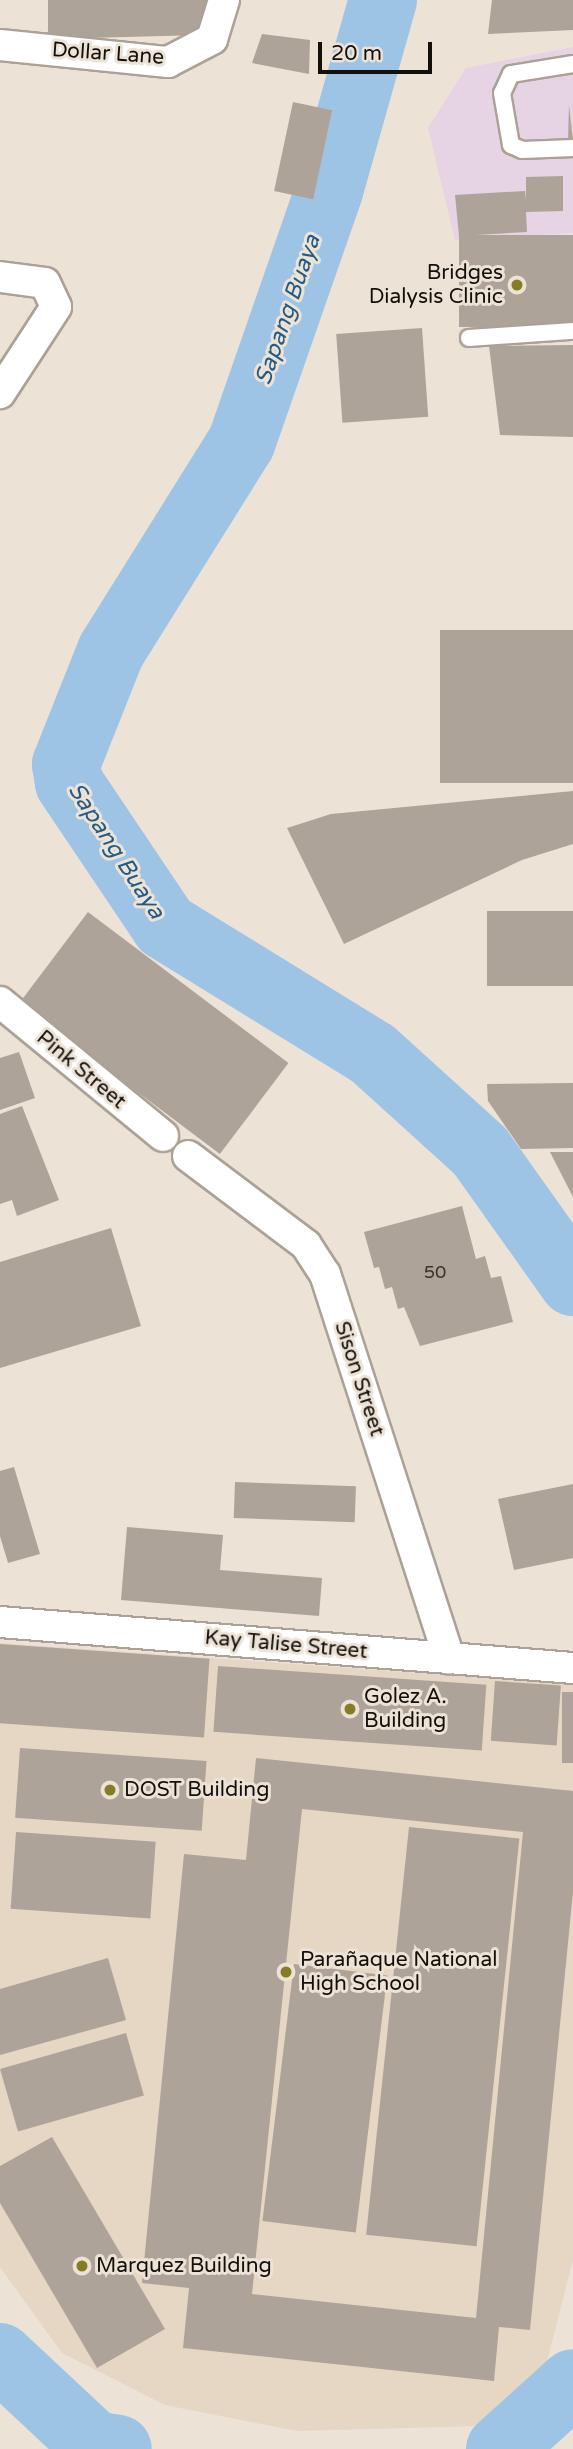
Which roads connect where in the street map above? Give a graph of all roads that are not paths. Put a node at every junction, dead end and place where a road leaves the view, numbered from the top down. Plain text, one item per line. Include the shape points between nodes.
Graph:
1 (224, 0) edge
2 (0, 45) edge
3 (573, 64) edge
4 (573, 148) edge
5 (0, 277) edge
6 (573, 331) edge
7 (469, 338) dead end
8 (0, 393) edge
9 (2, 1006) edge
10 (163, 1136) dead end
11 (188, 1156) dead end
12 (0, 1621) edge
13 (449, 1658) junction
14 (573, 1668) edge

1 - 2 street, Dollar Lane via 212,39 168,62
3 - 4 lane via 511,74 502,93 511,145 522,150
5 - 8 street via 45,283 56,307
6 - 7 lane
9 - 10 street, Pink Street
11 - 13 street, Sison Street via 306,1245 325,1274
12 - 13 street, Kay Talise Street
13 - 14 street, Kay Talise Street

